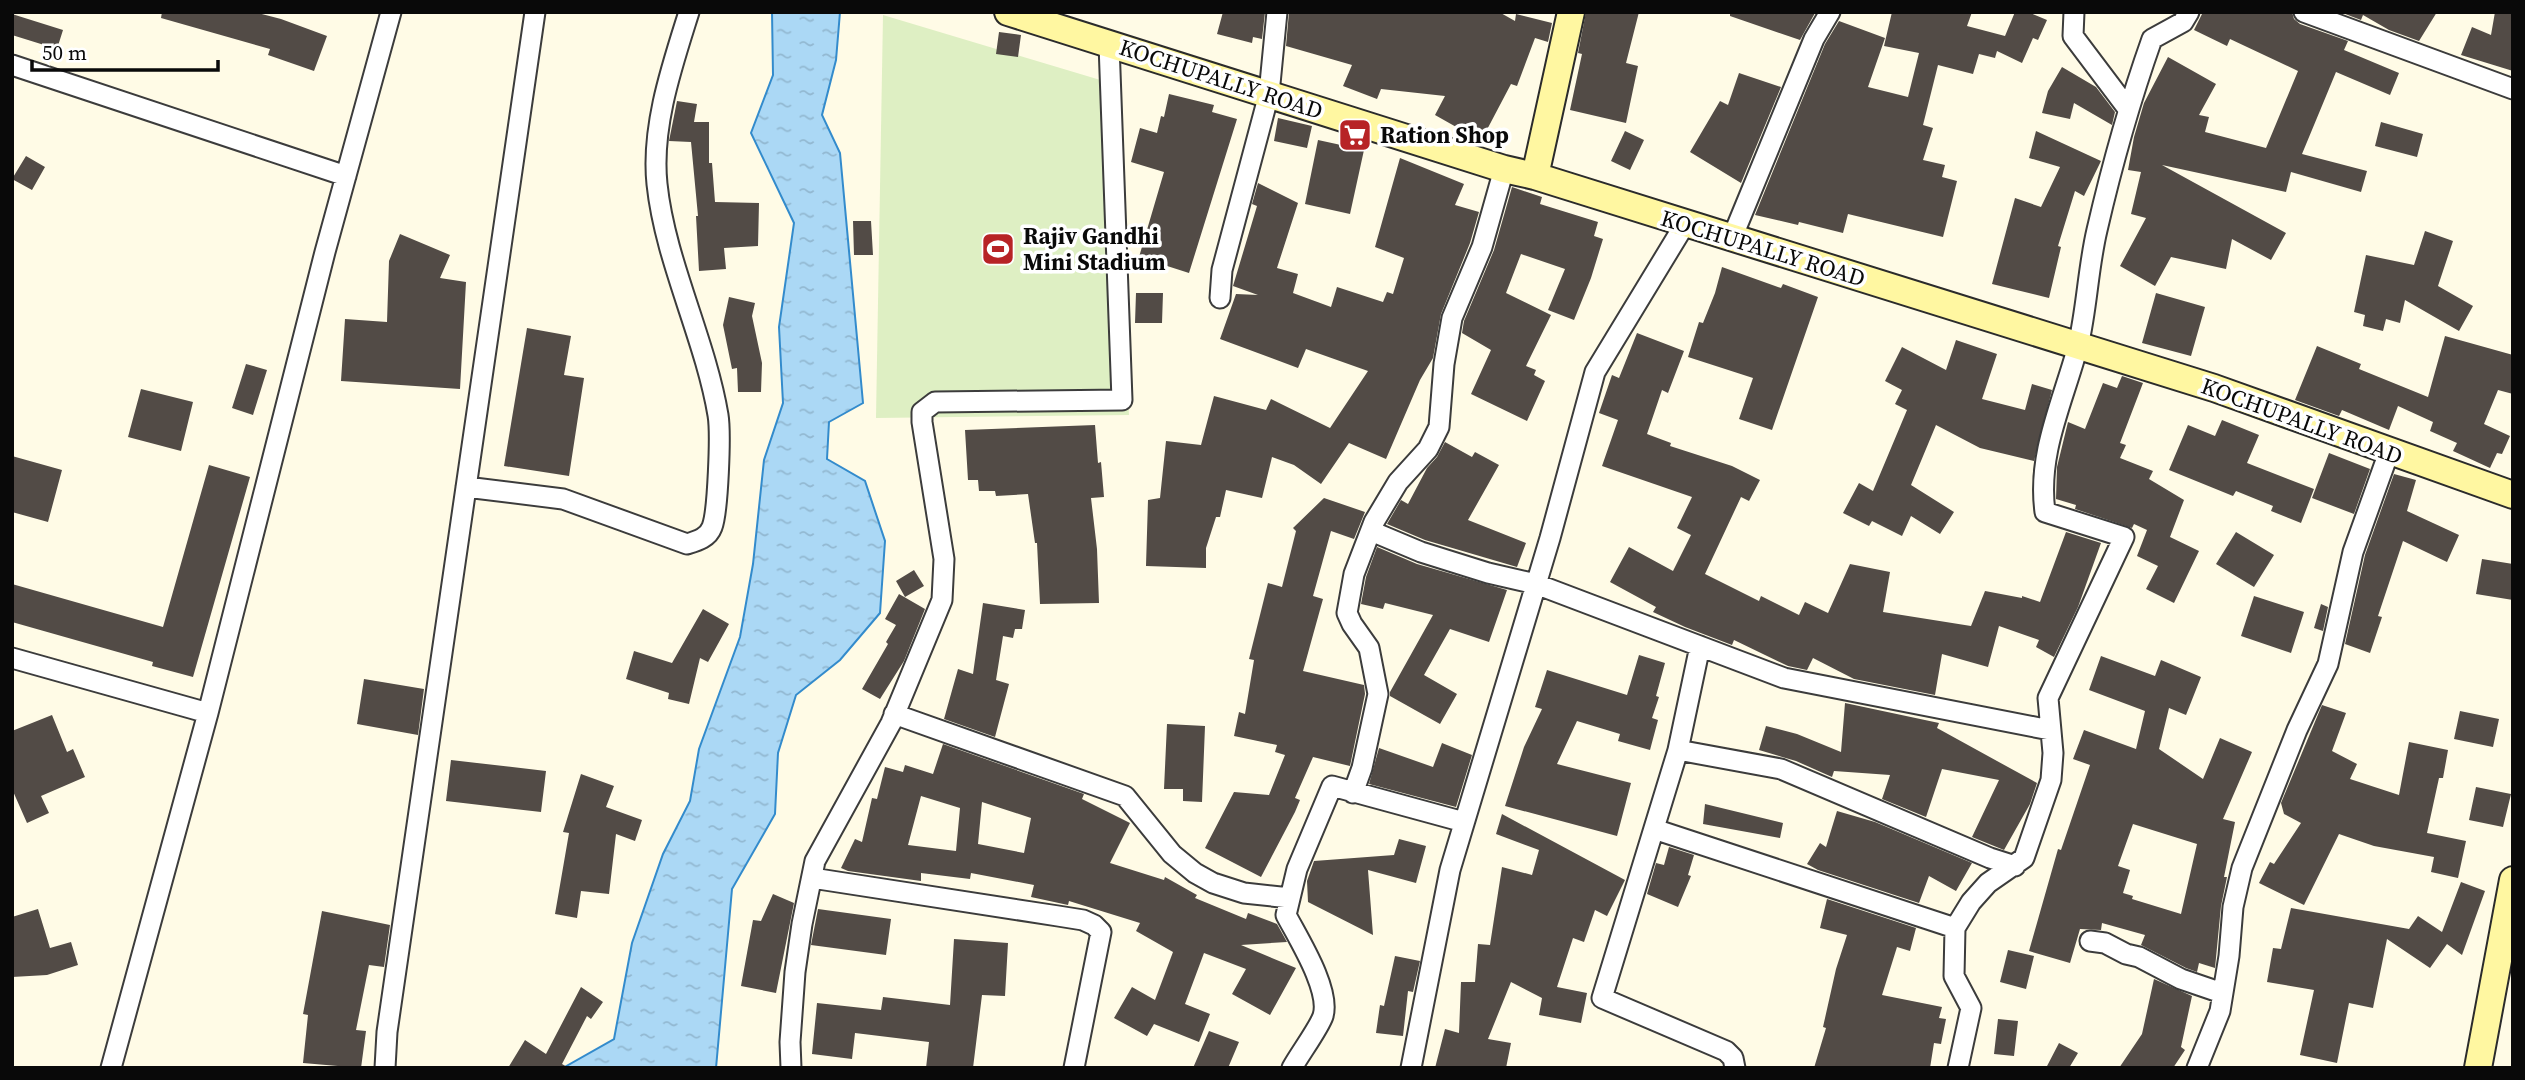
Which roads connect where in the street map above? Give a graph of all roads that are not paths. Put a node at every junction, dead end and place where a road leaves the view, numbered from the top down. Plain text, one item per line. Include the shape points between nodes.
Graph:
1 (391, 12) edge
2 (534, 12) edge
3 (689, 12) edge
4 (1008, 12) edge
5 (1277, 12) edge
6 (1571, 12) edge
7 (1830, 12) edge
8 (2074, 12) edge
9 (2189, 12) edge
10 (2304, 12) edge
11 (1109, 44) junction
12 (12, 65) edge
13 (2513, 89) edge
14 (1269, 94) junction
15 (2128, 109) junction
16 (1504, 169) junction
17 (346, 176) junction
18 (1535, 176) junction
19 (1685, 224) junction
20 (1732, 238) junction
21 (1220, 298) dead end
22 (2078, 346) junction
23 (2389, 452) junction
24 (466, 487) junction
25 (2513, 495) edge
26 (1371, 531) junction
27 (1536, 584) junction
28 (1700, 646) junction
29 (12, 658) edge
30 (208, 713) junction
31 (894, 714) junction
32 (2050, 730) junction
33 (1678, 750) junction
34 (1353, 793) junction
35 (1464, 822) junction
36 (1654, 829) junction
37 (2015, 866) junction
38 (813, 878) junction
39 (2513, 880) edge
40 (1290, 898) junction
41 (1955, 928) junction
42 (2090, 941) dead end
43 (2222, 993) junction
44 (111, 1068) edge
45 (385, 1068) edge
46 (790, 1068) edge
47 (1074, 1068) edge
48 (1292, 1068) edge
49 (1410, 1068) edge
50 (1735, 1068) edge
51 (1958, 1068) edge
52 (2197, 1068) edge
53 (2478, 1068) edge

1 - 17 street
2 - 24 street
3 - 24 street via 664,104 656,181 662,219 718,417 712,527 702,539 687,544 563,499
4 - 11 main road, KOCHUPALLY ROAD
5 - 14 street
6 - 18 main road
7 - 20 street via 1814,39
8 - 15 street via 2073,36
9 - 15 street via 2183,22 2152,39
10 - 13 street
11 - 14 main road, KOCHUPALLY ROAD
11 - 31 street via 1122,400 935,402 922,412 944,559 942,600
12 - 17 street
14 - 16 main road, KOCHUPALLY ROAD
14 - 21 street via 1222,270
15 - 22 street via 2097,231
16 - 18 main road, KOCHUPALLY ROAD
16 - 26 street via 1482,247 1452,318 1439,428 1428,449 1398,482
17 - 30 street
18 - 19 main road, KOCHUPALLY ROAD
19 - 20 main road, KOCHUPALLY ROAD
19 - 27 street via 1595,372
20 - 22 main road, KOCHUPALLY ROAD
22 - 23 main road, KOCHUPALLY ROAD via 2214,388
22 - 32 street via 2046,452 2045,512 2124,537 2048,698
23 - 25 main road, KOCHUPALLY ROAD
23 - 43 street via 2353,552 2328,664 2242,868
24 - 45 street
26 - 27 street via 1421,552
26 - 34 street via 1354,574 1347,613 1369,648 1378,694
27 - 28 street
27 - 35 street
28 - 32 street via 1784,678
28 - 33 street
29 - 30 street
30 - 44 street
31 - 38 street via 815,862
31 - 40 street via 1125,796 1172,854 1195,873 1244,893
32 - 37 street via 2051,780 2024,858
33 - 36 street
33 - 37 street via 1782,769
34 - 35 street
34 - 40 street via 1332,786 1297,869
35 - 49 street
36 - 41 street
36 - 50 street via 1602,998 1726,1051
37 - 41 street via 1989,883
38 - 46 street via 795,972
38 - 47 street via 1094,925 1101,932
39 - 53 main road
40 - 48 street via 1286,915 1322,992 1324,1015
41 - 51 street via 1954,976 1971,1009
42 - 43 street via 2105,943
43 - 52 street via 2220,1011

